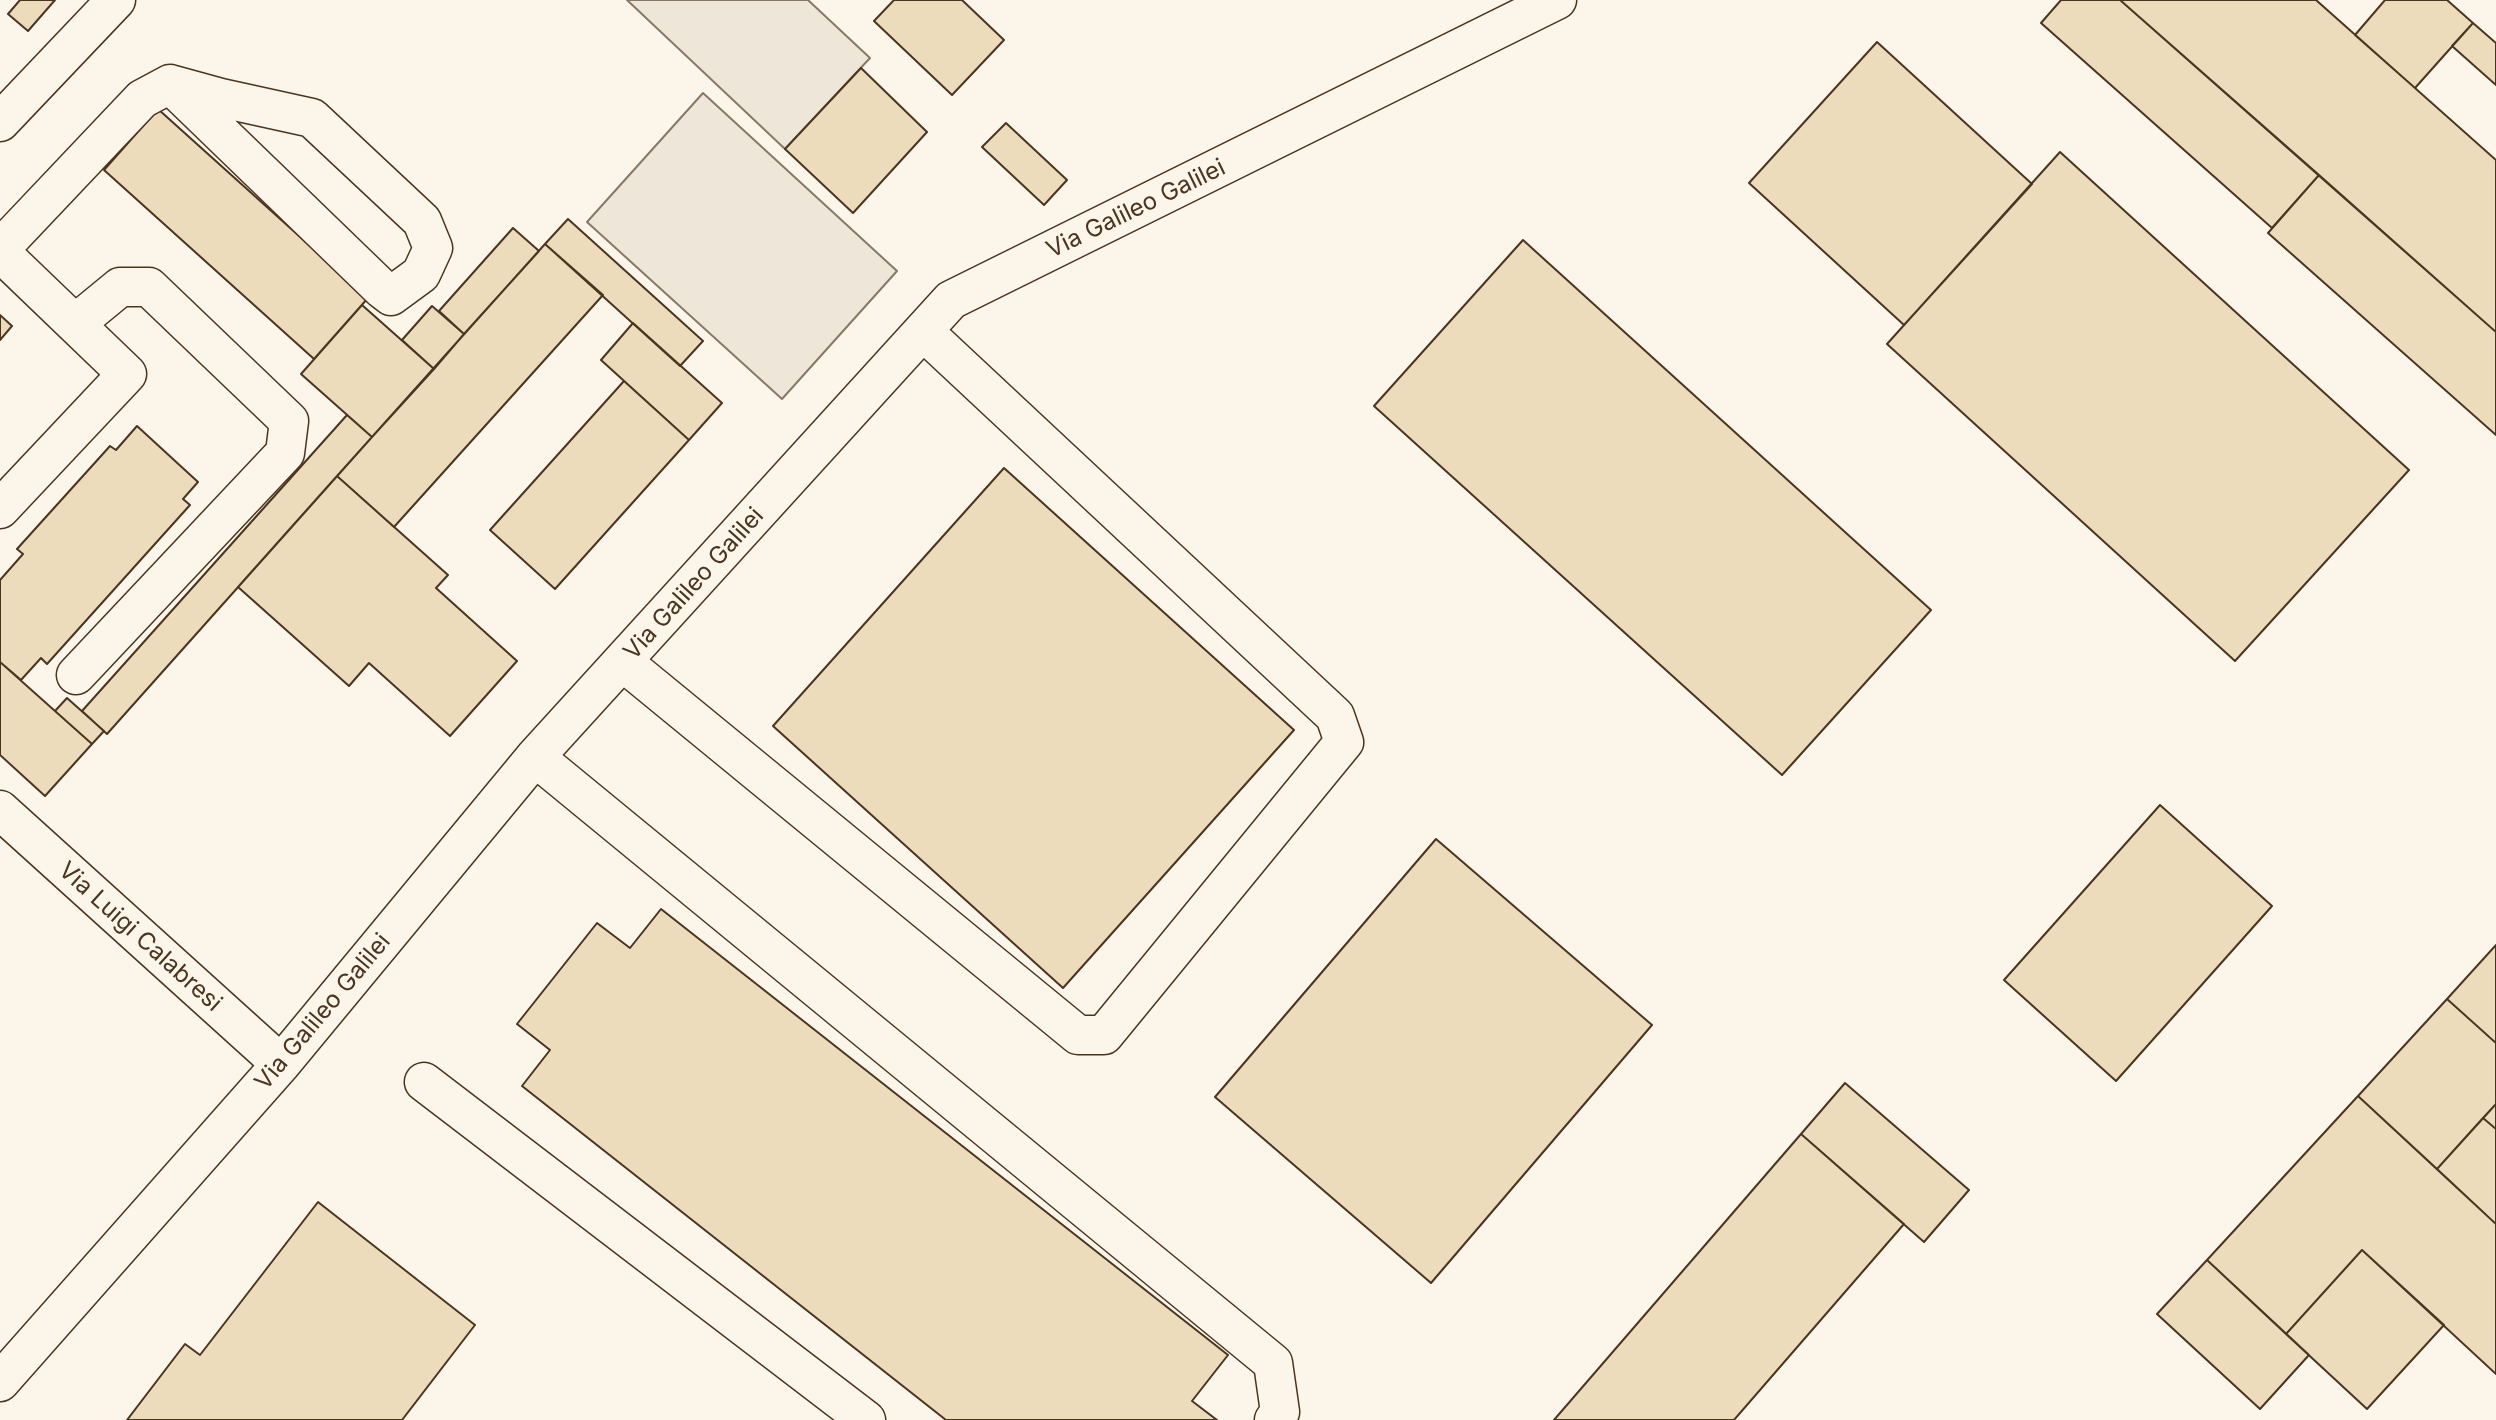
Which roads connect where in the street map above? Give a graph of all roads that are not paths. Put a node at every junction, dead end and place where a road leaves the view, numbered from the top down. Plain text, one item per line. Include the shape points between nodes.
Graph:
1 (116, 0) edge
2 (1557, 0) edge
3 (170, 84) junction
4 (0, 122) edge
5 (0, 250) edge
6 (75, 324) junction
7 (923, 331) junction
8 (0, 509) edge
9 (623, 662) junction
10 (76, 676) dead end
11 (535, 757) junction
12 (0, 810) edge
13 (281, 1063) junction
14 (424, 1082) dead end
15 (0, 1382) edge
16 (866, 1420) edge
17 (1274, 1420) edge

1 - 4 street
2 - 7 street, Via Galileo Galilei via 951,300
3 - 3 street via 312,118 422,221 433,248 421,274 391,296
3 - 5 street via 142,99
5 - 6 street
6 - 8 street via 127,374
6 - 10 street via 120,287 149,287 289,421 285,453
7 - 9 street, Via Galileo Galilei
7 - 9 street via 1335,716 1344,742 1104,1035 1078,1035
9 - 11 street, Via Galileo Galilei
11 - 13 street, Via Galileo Galilei
11 - 17 street via 1273,1363 1280,1412
12 - 13 street, Via Luigi Calabresi
13 - 15 street, Via Galileo Galilei
14 - 16 street

